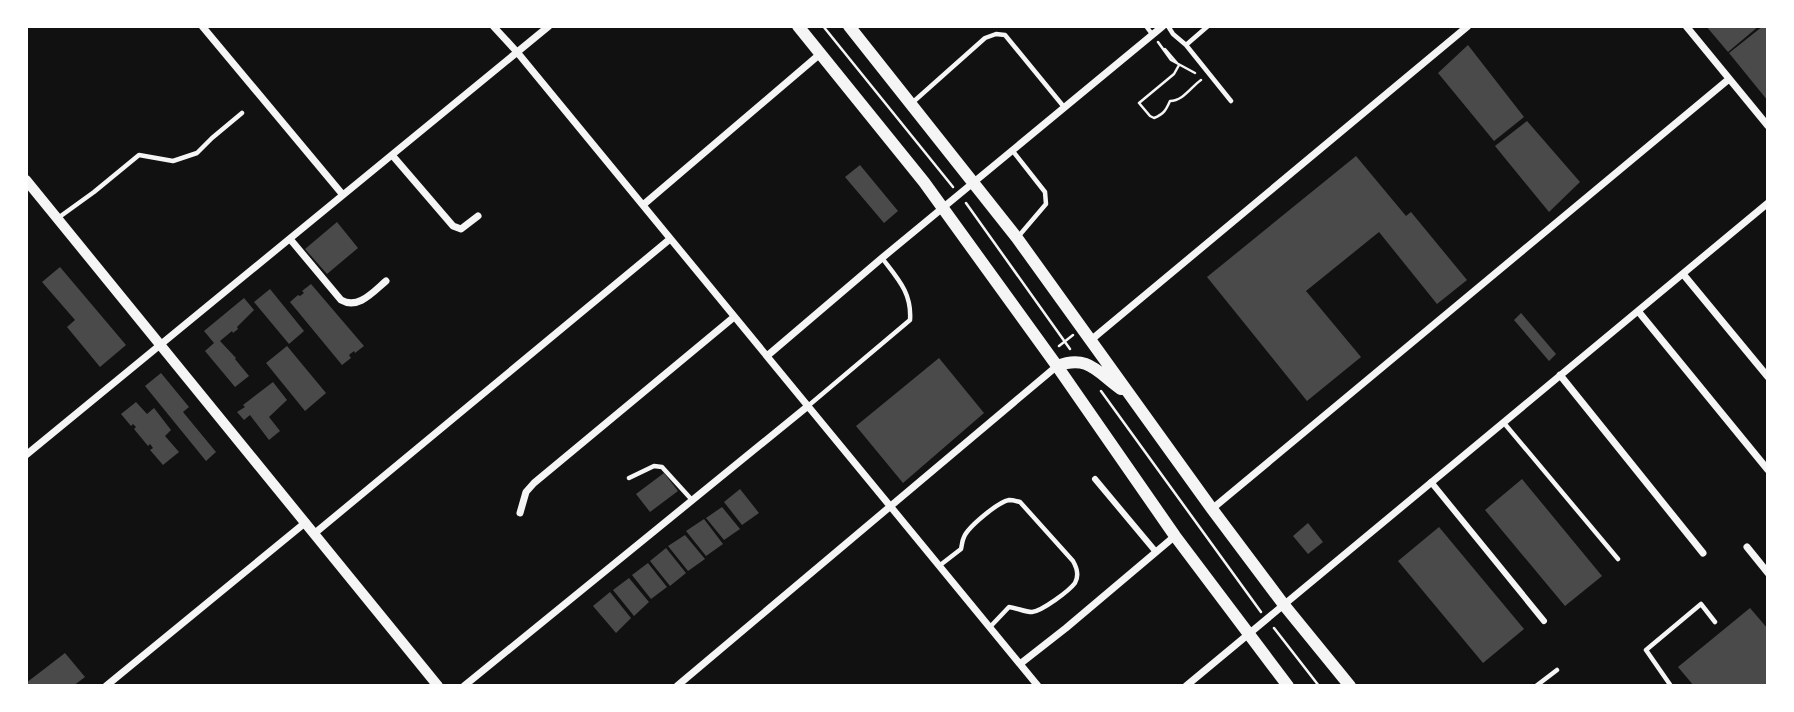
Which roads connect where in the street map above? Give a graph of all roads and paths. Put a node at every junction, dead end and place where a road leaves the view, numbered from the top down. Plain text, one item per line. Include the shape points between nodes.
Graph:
1 (202, 26) edge
2 (493, 26) edge
3 (549, 26) edge
4 (798, 26) edge
5 (1146, 26) edge
6 (1166, 26) edge
7 (1208, 26) edge
8 (1468, 26) edge
9 (1686, 26) edge
10 (851, 27) edge
11 (1153, 34) junction
12 (1186, 45) junction
13 (517, 52) junction
14 (820, 54) junction
15 (1179, 65) junction
16 (1729, 79) junction
17 (1231, 101) dead end
18 (911, 103) junction
19 (1065, 107) junction
20 (242, 113) dead end
21 (1768, 126) edge
22 (1012, 150) junction
23 (392, 155) junction
24 (26, 180) edge
25 (973, 183) junction
26 (343, 195) junction
27 (1768, 204) edge
28 (643, 205) junction
29 (942, 208) junction
30 (478, 216) dead end
31 (58, 218) junction
32 (1017, 238) junction
33 (290, 239) junction
34 (670, 239) junction
35 (882, 258) junction
36 (1683, 274) junction
37 (386, 281) dead end
38 (1638, 311) junction
39 (734, 317) junction
40 (1082, 329) junction
41 (1091, 340) junction
42 (162, 344) junction
43 (1049, 355) junction
44 (766, 356) junction
45 (1057, 366) junction
46 (1560, 375) junction
47 (1768, 377) edge
48 (1129, 394) junction
49 (807, 406) junction
50 (1504, 422) junction
51 (26, 455) edge
52 (1768, 470) edge
53 (629, 478) dead end
54 (1095, 479) dead end
55 (1431, 482) junction
56 (692, 500) junction
57 (890, 506) junction
58 (1212, 509) junction
59 (520, 513) dead end
60 (306, 522) junction
61 (315, 533) junction
62 (1175, 536) junction
63 (1747, 547) dead end
64 (1156, 552) junction
65 (1703, 553) dead end
66 (1618, 559) dead end
67 (938, 566) junction
68 (1768, 573) edge
69 (1283, 605) junction
70 (1544, 621) dead end
71 (1715, 622) dead end
72 (990, 627) junction
73 (1248, 634) junction
74 (1020, 664) junction
75 (1557, 670) dead end
76 (106, 686) edge
77 (438, 686) edge
78 (464, 686) edge
79 (677, 686) edge
80 (1038, 686) edge
81 (1186, 686) edge
82 (1288, 686) edge
83 (1350, 686) edge
84 (1536, 686) edge
85 (1671, 686) edge

1 - 26 street
2 - 13 street
3 - 13 street
4 - 14 main road
5 - 11 lane
6 - 11 street
6 - 12 lane
7 - 12 lane
8 - 41 street
9 - 16 street
10 - 18 main road
11 - 15 path
11 - 19 street
12 - 17 lane
13 - 23 street
13 - 28 street
14 - 28 street
14 - 29 main road
15 - 15 path via 1139,103 1150,116 1166,111 1170,101 1182,98 1201,80
16 - 21 street
16 - 58 street
18 - 19 lane via 985,38 996,34 1005,35
18 - 25 main road
19 - 22 street
20 - 31 lane via 197,153 173,161 139,155
22 - 25 street
22 - 32 lane via 1045,192 1046,204
23 - 26 street
23 - 30 street via 453,226 461,229
24 - 31 street
25 - 29 street
25 - 32 main road
26 - 33 street
27 - 36 street
28 - 34 street
29 - 35 street
29 - 43 main road
31 - 42 street
32 - 40 main road
33 - 37 street via 348,304 366,298
33 - 42 street
34 - 39 street
34 - 61 street
35 - 44 street
35 - 49 lane via 905,289 910,320
36 - 38 street
36 - 47 street
38 - 46 street
38 - 52 street
39 - 44 street
39 - 59 street via 534,483
40 - 41 main road
40 - 43 path
41 - 48 main road
42 - 51 street
42 - 60 street
43 - 45 main road
44 - 49 street
45 - 48 main road via 1079,361 1088,364
45 - 57 street
45 - 62 main road
46 - 50 street
46 - 65 street
48 - 58 main road
49 - 56 street
49 - 57 street
50 - 55 street
50 - 66 lane
53 - 56 lane via 662,467
54 - 64 street
55 - 69 street
55 - 70 street
56 - 78 street
57 - 67 street
57 - 79 street
58 - 69 main road
60 - 61 street
60 - 76 street
61 - 77 street
62 - 64 street
62 - 73 main road
63 - 68 street
64 - 74 street
67 - 72 street
67 - 72 lane via 961,549 965,534 980,519 1009,500 1020,502 1073,561 1076,580 1056,599 1033,612 1009,607
69 - 73 street
69 - 83 main road
71 - 85 lane via 1701,604 1646,650
72 - 74 street
73 - 81 street
73 - 82 main road
74 - 80 street
75 - 84 lane

